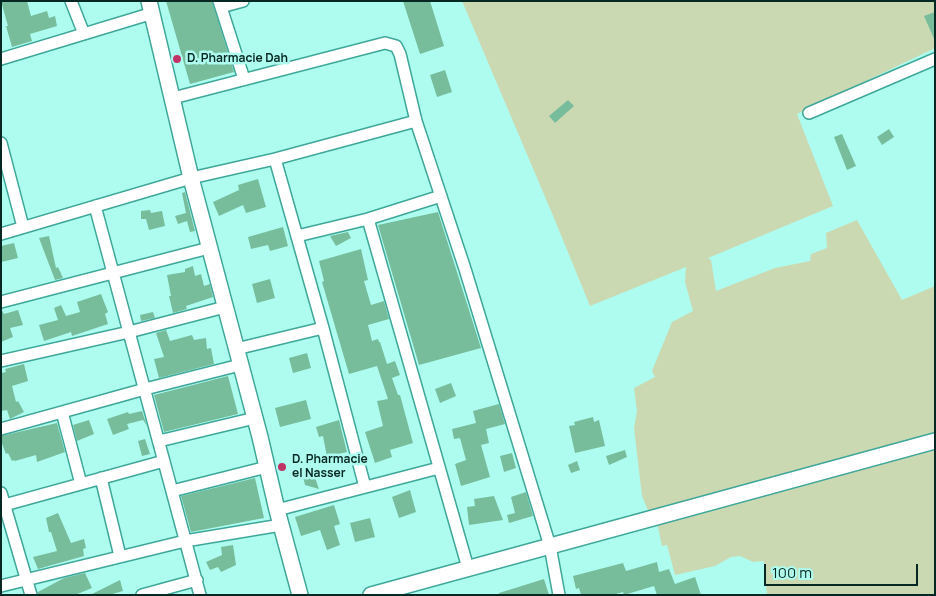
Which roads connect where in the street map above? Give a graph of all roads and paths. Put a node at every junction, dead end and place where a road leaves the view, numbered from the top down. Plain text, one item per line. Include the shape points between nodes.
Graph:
1 (71, 1) edge
2 (243, 1) edge
3 (220, 4) edge
4 (151, 7) edge
5 (84, 34) junction
6 (935, 58) edge
7 (1, 59) edge
8 (244, 79) junction
9 (173, 98) junction
10 (809, 113) dead end
11 (416, 121) junction
12 (1, 143) edge
13 (275, 159) junction
14 (191, 178) junction
15 (441, 196) junction
16 (94, 206) junction
17 (368, 219) junction
18 (23, 227) junction
19 (1, 234) edge
20 (297, 236) junction
21 (209, 248) junction
22 (113, 273) junction
23 (1, 302) edge
24 (225, 307) junction
25 (323, 328) junction
26 (128, 332) junction
27 (236, 349) junction
28 (1, 361) edge
29 (240, 365) junction
30 (145, 389) junction
31 (62, 412) junction
32 (255, 418) junction
33 (1, 429) edge
34 (159, 441) junction
35 (935, 441) edge
36 (164, 461) junction
37 (268, 467) junction
38 (439, 468) junction
39 (101, 478) junction
40 (80, 484) junction
41 (365, 487) junction
42 (172, 491) junction
43 (1, 493) edge
44 (3, 505) edge
45 (277, 510) junction
46 (281, 525) junction
47 (185, 541) junction
48 (550, 546) junction
49 (120, 556) junction
50 (468, 568) junction
51 (26, 579) junction
52 (197, 580) junction
53 (1, 586) edge
54 (388, 592) edge
55 (31, 595) edge
56 (142, 595) edge
57 (200, 595) edge
58 (300, 595) edge
59 (371, 595) edge
60 (559, 595) edge

1 - 5 street
2 - 3 street
3 - 8 street
4 - 5 street
4 - 9 main road
5 - 7 street
6 - 10 street
8 - 9 street
8 - 11 street via 391,44 400,54
9 - 14 main road
11 - 13 street
11 - 15 street
12 - 18 street
13 - 14 street
13 - 20 street
14 - 16 street
14 - 21 main road
15 - 17 street
15 - 48 street
16 - 18 street
16 - 22 street
17 - 20 street
17 - 38 street
18 - 19 street
20 - 25 street
21 - 22 street
21 - 24 main road
22 - 23 street
22 - 26 street
24 - 26 street
24 - 27 main road
25 - 27 street
25 - 41 street
26 - 28 street
26 - 30 street
27 - 29 main road
29 - 30 street
29 - 32 main road
30 - 31 street
30 - 34 street
31 - 33 street
31 - 40 street
32 - 34 street
32 - 37 main road
34 - 36 street
35 - 48 main road
36 - 39 street
36 - 42 street
37 - 42 street
37 - 45 main road
38 - 41 street
38 - 50 street
39 - 40 street
39 - 49 street
40 - 44 street
41 - 45 street
42 - 47 street
43 - 44 street
44 - 51 street
45 - 46 main road
46 - 47 street
46 - 58 main road
47 - 49 street
47 - 52 street
48 - 50 main road
48 - 60 street
49 - 51 street
50 - 54 main road
51 - 53 street
51 - 55 street
52 - 56 street
52 - 57 street
54 - 59 main road

